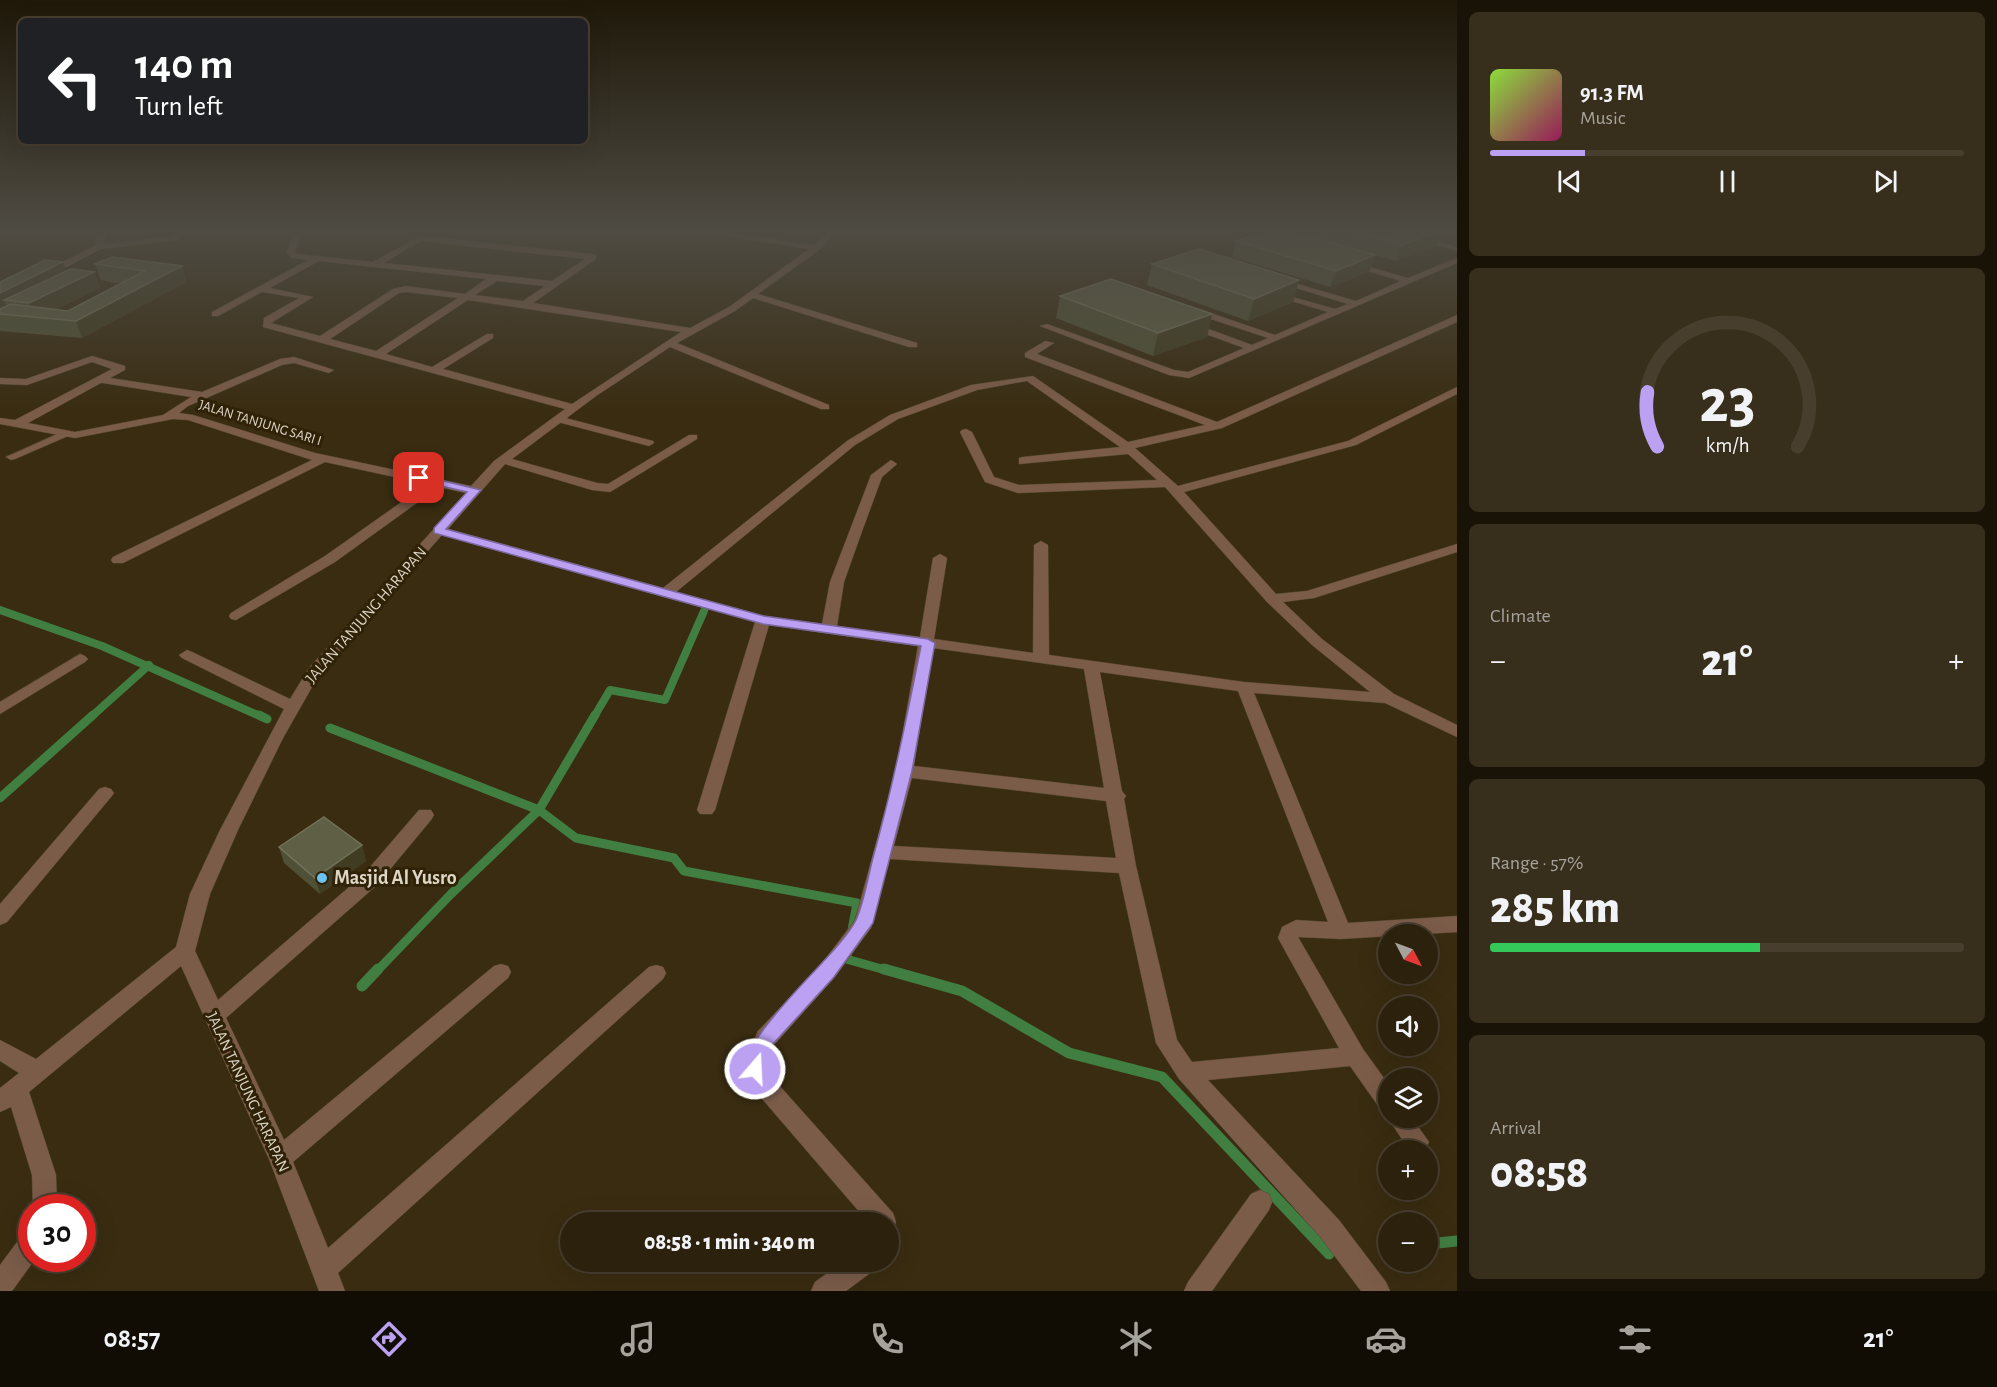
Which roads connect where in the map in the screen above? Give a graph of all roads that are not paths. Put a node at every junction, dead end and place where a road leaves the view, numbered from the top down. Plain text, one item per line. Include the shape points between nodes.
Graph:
1 (259, 290) edge
2 (268, 290) edge
3 (400, 290) edge
4 (402, 290) edge
5 (477, 290) edge
6 (544, 290) edge
7 (758, 290) edge
8 (1314, 290) edge
9 (1386, 290) edge
10 (1271, 292) edge
11 (752, 295) junction
12 (468, 297) junction
13 (1355, 303) junction
14 (525, 304) junction
15 (1188, 308) edge
16 (1335, 312) junction
17 (215, 314) dead end
18 (1457, 318) edge
19 (1179, 321) edge
20 (1044, 326) dead end
21 (691, 331) junction
22 (489, 336) dead end
23 (1276, 338) junction
24 (323, 339) junction
25 (669, 343) junction
26 (1049, 343) dead end
27 (913, 345) dead end
28 (1252, 348) junction
29 (378, 355) junction
30 (329, 370) dead end
31 (434, 370) junction
32 (103, 380) junction
33 (0, 381) edge
34 (1457, 390) edge
35 (204, 396) junction
36 (825, 407) dead end
37 (573, 408) junction
38 (167, 417) junction
39 (558, 419) junction
40 (0, 421) edge
41 (15, 425) junction
42 (1218, 426) junction
43 (966, 432) dead end
44 (64, 434) junction
45 (693, 437) dead end
46 (649, 443) dead end
47 (1128, 448) junction
48 (11, 457) dead end
49 (325, 458) junction
50 (503, 460) junction
51 (1023, 460) dead end
52 (891, 464) dead end
53 (438, 482) junction
54 (1172, 487) junction
55 (475, 490) junction
56 (438, 530) junction
57 (1041, 545) dead end
58 (1457, 548) edge
59 (940, 558) dead end
60 (118, 560) dead end
61 (667, 592) junction
62 (1272, 599) junction
63 (236, 616) dead end
64 (763, 620) junction
65 (829, 627) junction
66 (928, 643) junction
67 (187, 655) dead end
68 (1041, 658) junction
69 (80, 659) dead end
70 (1091, 667) junction
71 (1244, 687) junction
72 (1388, 698) junction
73 (292, 706) junction
74 (0, 709) edge
75 (1457, 732) edge
76 (905, 771) junction
77 (105, 794) dead end
78 (1117, 796) junction
79 (706, 810) dead end
80 (425, 815) dead end
81 (883, 852) junction
82 (1127, 866) junction
83 (0, 917) edge
84 (1457, 924) edge
85 (1341, 931) junction
86 (185, 951) junction
87 (501, 972) dead end
88 (656, 973) dead end
89 (214, 1016) junction
90 (0, 1050) edge
91 (1355, 1056) junction
92 (38, 1072) junction
93 (1187, 1072) junction
94 (1378, 1088) edge
95 (8, 1096) edge
96 (280, 1158) junction
97 (45, 1194) edge
98 (1260, 1202) dead end
99 (875, 1212) edge
100 (18, 1262) edge
101 (324, 1268) junction
102 (850, 1272) edge
103 (0, 1286) edge
104 (332, 1291) edge
105 (824, 1291) edge
106 (1197, 1291) edge
107 (1377, 1291) edge

1 - 17 street
2 - 24 street via 308,297 267,320 266,325
3 - 24 street
4 - 12 street
5 - 12 street
6 - 14 street
7 - 11 street, JALAN TANJUNG HARAPAN
8 - 13 lane
9 - 13 lane
10 - 16 lane
11 - 21 street, JALAN TANJUNG HARAPAN
11 - 27 street
12 - 14 street
12 - 29 street
13 - 16 lane
14 - 21 street
15 - 23 lane
16 - 23 lane
18 - 42 street
19 - 28 lane
20 - 28 lane via 1182,375
21 - 25 street, JALAN TANJUNG HARAPAN
22 - 31 street
23 - 28 lane
24 - 29 street
25 - 36 street
25 - 37 street, JALAN TANJUNG HARAPAN
26 - 42 street via 1029,355
29 - 31 street
30 - 35 street via 288,360
31 - 37 street
32 - 33 street via 121,368 92,359 27,382
32 - 35 street
32 - 41 street
34 - 54 street via 1352,443
35 - 38 street
37 - 39 street, JALAN TANJUNG HARAPAN
38 - 44 street, JALAN TANJUNG SARI I via 87,434
38 - 49 street, JALAN TANJUNG SARI I via 198,418 270,444
39 - 46 lane
39 - 50 street, JALAN TANJUNG HARAPAN
40 - 41 street, JALAN TANJUNG SARI I
41 - 44 street, JALAN TANJUNG SARI I
42 - 47 street
43 - 54 street via 989,479 1007,488
44 - 48 lane
45 - 50 street via 610,488
47 - 51 street
47 - 54 street
47 - 61 street via 1029,378 975,387 894,417 851,443
49 - 53 street, JALAN TANJUNG SARI I
49 - 60 street
50 - 55 street, JALAN TANJUNG HARAPAN
52 - 65 street via 877,475 854,534 837,582
53 - 55 street, JALAN TANJUNG SARI I
53 - 63 street via 330,559
54 - 62 street
55 - 56 street, JALAN TANJUNG HARAPAN
56 - 61 street
56 - 73 street, JALAN TANJUNG HARAPAN via 322,660
57 - 68 street
58 - 62 street via 1309,595
59 - 66 street
61 - 64 street
62 - 72 street via 1317,642
64 - 65 street
64 - 79 street
65 - 66 street
66 - 68 street
66 - 76 street
67 - 73 street
68 - 70 street
69 - 74 street
70 - 71 street
70 - 78 street
71 - 72 street
71 - 85 street
72 - 75 street
73 - 86 street, JALAN TANJUNG HARAPAN via 200,894
76 - 78 street
76 - 81 street
77 - 83 street
78 - 82 street
80 - 89 street via 370,880
81 - 82 street
81 - 99 street via 864,923 827,972 766,1038 755,1069 759,1079
82 - 93 street via 1167,1043
84 - 85 street
85 - 91 street via 1296,928 1288,938
86 - 89 street, JALAN TANJUNG HARAPAN
86 - 92 street
87 - 96 street
88 - 101 street
89 - 96 street, JALAN TANJUNG HARAPAN
90 - 92 street
91 - 93 street
91 - 94 street
92 - 95 street
93 - 107 street via 1330,1229
95 - 97 street via 44,1175
96 - 101 street, JALAN TANJUNG HARAPAN
98 - 106 street
100 - 103 street
101 - 104 street, JALAN TANJUNG HARAPAN
102 - 105 street

